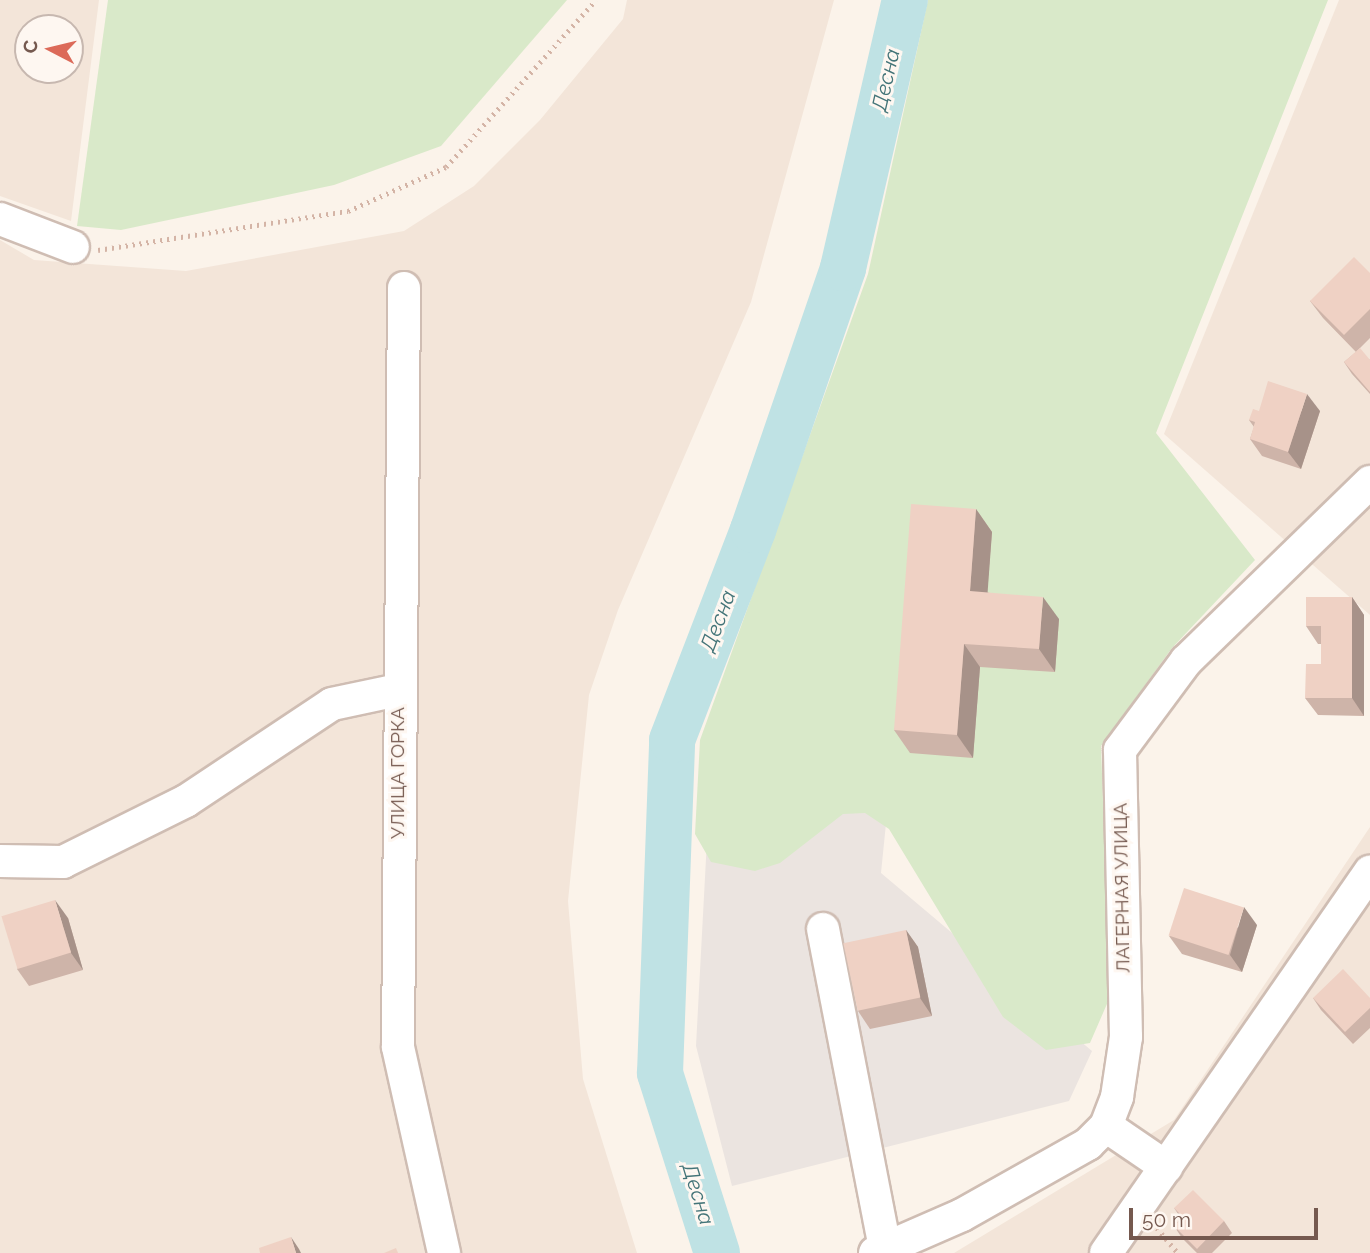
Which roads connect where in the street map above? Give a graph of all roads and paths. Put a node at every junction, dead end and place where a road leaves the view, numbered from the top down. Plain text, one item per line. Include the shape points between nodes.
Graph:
1 (596, 0) edge
2 (0, 219) edge
3 (73, 247) joint
4 (404, 288) dead end
5 (1370, 482) edge
6 (398, 690) junction
7 (0, 861) edge
8 (1370, 872) edge
9 (822, 929) dead end
10 (1106, 1126) junction
11 (1166, 1167) junction
12 (880, 1251) edge
13 (444, 1253) edge
14 (1105, 1253) edge

1 - 3 path via 446,167 348,211 111,251
2 - 3 street
4 - 6 street, УЛИЦА ГОРКА
5 - 10 street, ЛАГЕРНАЯ УЛИЦА via 1186,661 1120,750 1126,1037 1117,1097
6 - 7 street via 332,704 186,801 63,862
6 - 13 street, УЛИЦА ГОРКА via 398,1047
8 - 11 street
9 - 12 street
10 - 11 street
10 - 12 street, ЛАГЕРНАЯ УЛИЦА via 1088,1144 962,1215
11 - 14 street

